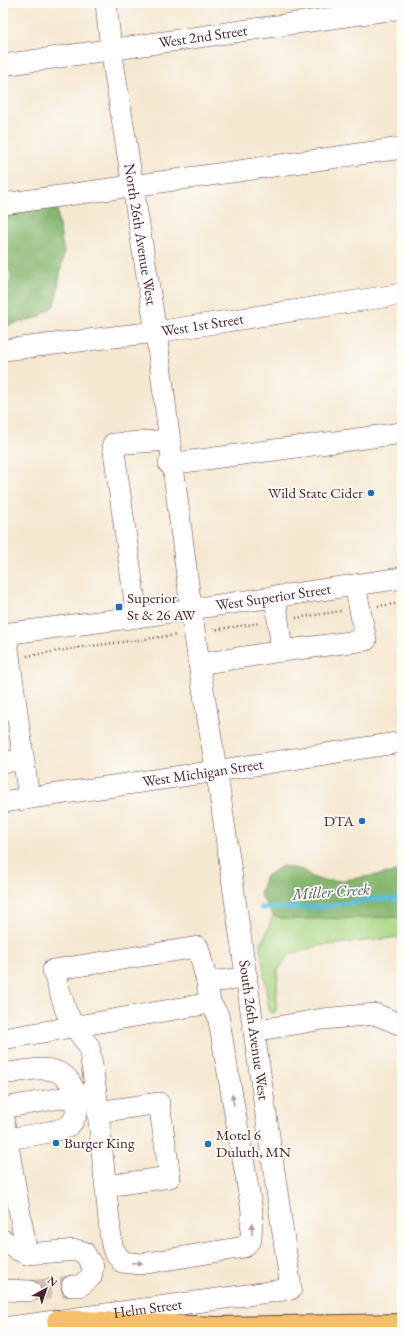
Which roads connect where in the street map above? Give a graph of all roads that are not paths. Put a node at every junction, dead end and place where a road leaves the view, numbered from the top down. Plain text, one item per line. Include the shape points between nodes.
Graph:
1 (106, 3) edge
2 (402, 8) edge
3 (111, 49) junction
4 (3, 65) edge
5 (402, 148) edge
6 (133, 186) junction
7 (3, 204) edge
8 (402, 294) edge
9 (156, 332) junction
10 (3, 350) edge
11 (402, 433) edge
12 (169, 440) junction
13 (170, 463) junction
14 (402, 578) edge
15 (355, 585) junction
16 (275, 596) junction
17 (191, 608) junction
18 (137, 617) junction
19 (5, 634) edge
20 (282, 650) junction
21 (199, 664) junction
22 (9, 692) edge
23 (402, 742) edge
24 (23, 760) junction
25 (3, 762) edge
26 (216, 771) junction
27 (29, 798) junction
28 (3, 802) edge
29 (247, 978) junction
30 (207, 982) junction
31 (210, 1003) junction
32 (402, 1025) edge
33 (74, 1027) junction
34 (254, 1031) junction
35 (3, 1039) edge
36 (3, 1074) edge
37 (90, 1100) junction
38 (3, 1108) edge
39 (3, 1117) edge
40 (7, 1151) edge
41 (274, 1168) junction
42 (246, 1173) junction
43 (106, 1186) junction
44 (9, 1190) edge
45 (3, 1240) edge
46 (111, 1240) junction
47 (84, 1252) junction
48 (27, 1254) junction
49 (72, 1286) tunnel mouth
50 (292, 1289) joint
51 (3, 1290) edge
52 (30, 1291) tunnel mouth
53 (58, 1321) junction
54 (402, 1325) edge
55 (3, 1328) edge

1 - 3 street, North 26th Avenue West
2 - 3 street, West 2nd Street
3 - 4 street, West 2nd Street
3 - 6 street, North 26th Avenue West
5 - 6 street
6 - 7 street
6 - 9 street, North 26th Avenue West
8 - 9 street, West 1st Street
9 - 10 street, West 1st Street
9 - 12 street, North 26th Avenue West
11 - 13 street
12 - 13 street, North 26th Avenue West
12 - 18 street via 113,444
13 - 17 street, North 26th Avenue West
14 - 15 street, West Superior Street
15 - 16 street, West Superior Street
15 - 20 street via 366,640
16 - 17 street, West Superior Street
16 - 20 street
17 - 18 street, West Superior Street
17 - 21 street, North 26th Avenue West
18 - 19 street, West Superior Street
19 - 22 street
20 - 21 street
21 - 26 street, South 26th Avenue West
22 - 24 street
23 - 26 street, West Michigan Street
24 - 25 street
24 - 27 street
26 - 27 street, West Michigan Street
26 - 29 street, South 26th Avenue West
27 - 28 street, West Michigan Street
29 - 30 street
29 - 34 street, South 26th Avenue West
30 - 31 street
30 - 33 street via 198,947 53,970
31 - 33 street
42 -> 31 street via 218,1015
32 - 34 street via 375,1014 323,1019
33 - 35 street
33 - 37 street via 89,1046
34 - 41 street, South 26th Avenue West
36 - 37 street via 47,1068 59,1072
37 - 38 street
37 - 40 street via 66,1127
37 - 43 street
37 - 43 street via 159,1103 170,1177
39 - 40 street
40 - 44 street
41 - 42 street
41 - 50 street, South 26th Avenue West
46 -> 42 street via 113,1249 122,1262 141,1264 244,1247 251,1239 252,1211
43 - 46 street
44 - 48 street
45 - 48 street
46 - 47 street
47 - 48 street via 76,1250
47 - 49 street via 93,1267 91,1277 80,1286
50 - 53 street, Helm Street
51 - 52 street
53 - 54 highway via 216,1328
53 - 55 street, Helm Street

